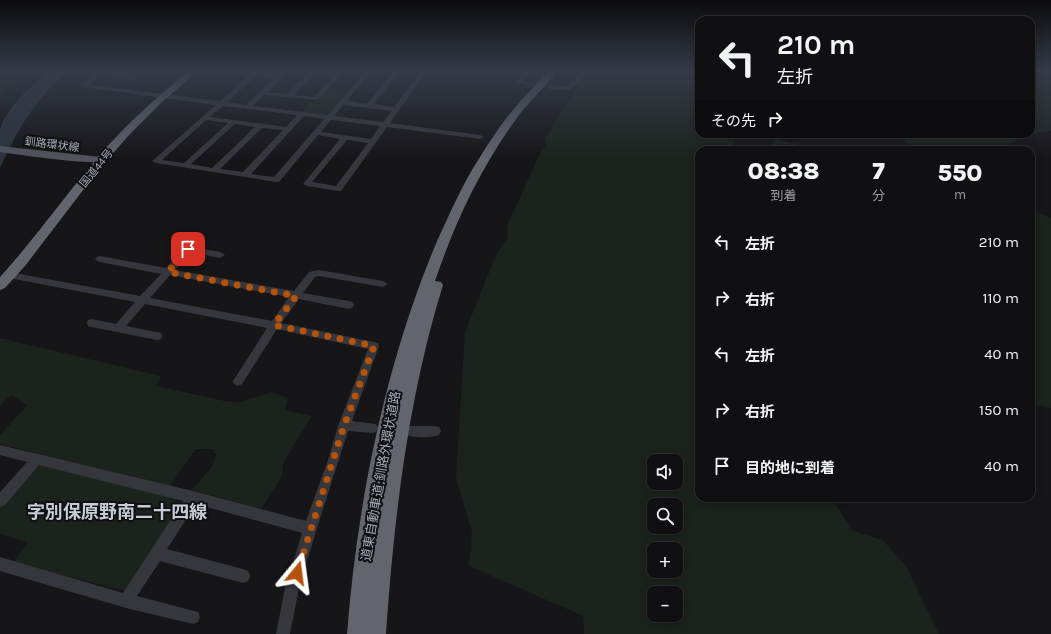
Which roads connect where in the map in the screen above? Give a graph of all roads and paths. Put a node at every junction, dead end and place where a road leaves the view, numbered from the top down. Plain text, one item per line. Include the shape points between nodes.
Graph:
1 (156, 101) edge
2 (199, 101) edge
3 (226, 101) edge
4 (255, 101) edge
5 (344, 101) edge
6 (373, 101) edge
7 (402, 101) edge
8 (526, 101) edge
9 (530, 101) edge
10 (342, 103) junction
11 (222, 104) junction
12 (369, 106) junction
13 (248, 107) junction
14 (396, 109) junction
15 (302, 114) junction
16 (205, 118) junction
17 (329, 118) junction
18 (233, 122) junction
19 (385, 125) junction
20 (260, 126) junction
21 (288, 129) junction
22 (316, 133) junction
23 (345, 137) junction
24 (480, 137) dead end
25 (373, 141) junction
26 (0, 149) edge
27 (97, 160) junction
28 (185, 166) junction
29 (214, 169) junction
30 (245, 175) junction
31 (220, 255) dead end
32 (100, 259) dead end
33 (168, 272) junction
34 (9, 275) junction
35 (383, 284) dead end
36 (0, 285) edge
37 (296, 296) junction
38 (143, 300) junction
39 (349, 305) dead end
40 (92, 323) dead end
41 (274, 325) junction
42 (118, 328) junction
43 (157, 336) dead end
44 (238, 381) dead end
45 (344, 426) junction
46 (372, 428) dead end
47 (411, 431) dead end
48 (435, 431) dead end
49 (0, 450) edge
50 (37, 459) junction
51 (193, 497) junction
52 (0, 501) edge
53 (310, 528) junction
54 (156, 553) junction
55 (0, 564) edge
56 (243, 576) dead end
57 (126, 601) junction
58 (193, 617) dead end
59 (283, 634) edge
60 (357, 634) edge
61 (376, 634) edge

1 - 27 highway, 国道44号
2 - 11 street
3 - 11 street
4 - 13 street
5 - 10 street
6 - 12 street
7 - 14 street
8 - 60 highway, 道東自動車道;釧路外環状道路 via 483,161 444,241 423,294 404,355 387,424 370,517
9 - 61 highway, 道東自動車道;釧路外環状道路 via 514,120 488,162 468,202 448,249 433,295 416,355 402,426 388,517
10 - 12 street
10 - 17 street
11 - 13 street
11 - 16 street
12 - 14 street
13 - 15 street
14 - 19 street
15 - 17 street
15 - 21 street
16 - 18 street
16 - 28 street via 156,161
17 - 19 street
17 - 22 street
18 - 20 street
18 - 28 street
19 - 24 street
19 - 25 street
20 - 21 street
20 - 29 street
21 - 30 street
22 - 23 street
22 - 30 street via 276,180
23 - 25 street
23 - 25 street via 307,184 338,189
26 - 27 main road, 釧路環状線
27 - 34 highway, 国道44号
28 - 29 street
29 - 30 street
31 - 33 street via 188,249
32 - 33 street
33 - 37 street
33 - 38 street
34 - 36 highway, 国道44号
34 - 38 street
35 - 37 street via 319,273 312,274
37 - 39 street
37 - 41 street
38 - 41 street
38 - 42 street
40 - 42 street
41 - 44 street
41 - 45 street via 374,346
42 - 43 street
45 - 46 street
45 - 53 street
47 - 48 street
49 - 50 street
50 - 51 street
50 - 52 street
51 - 53 street
51 - 54 street
53 - 59 street via 292,588
54 - 56 street
54 - 57 street
55 - 57 street
57 - 58 street

